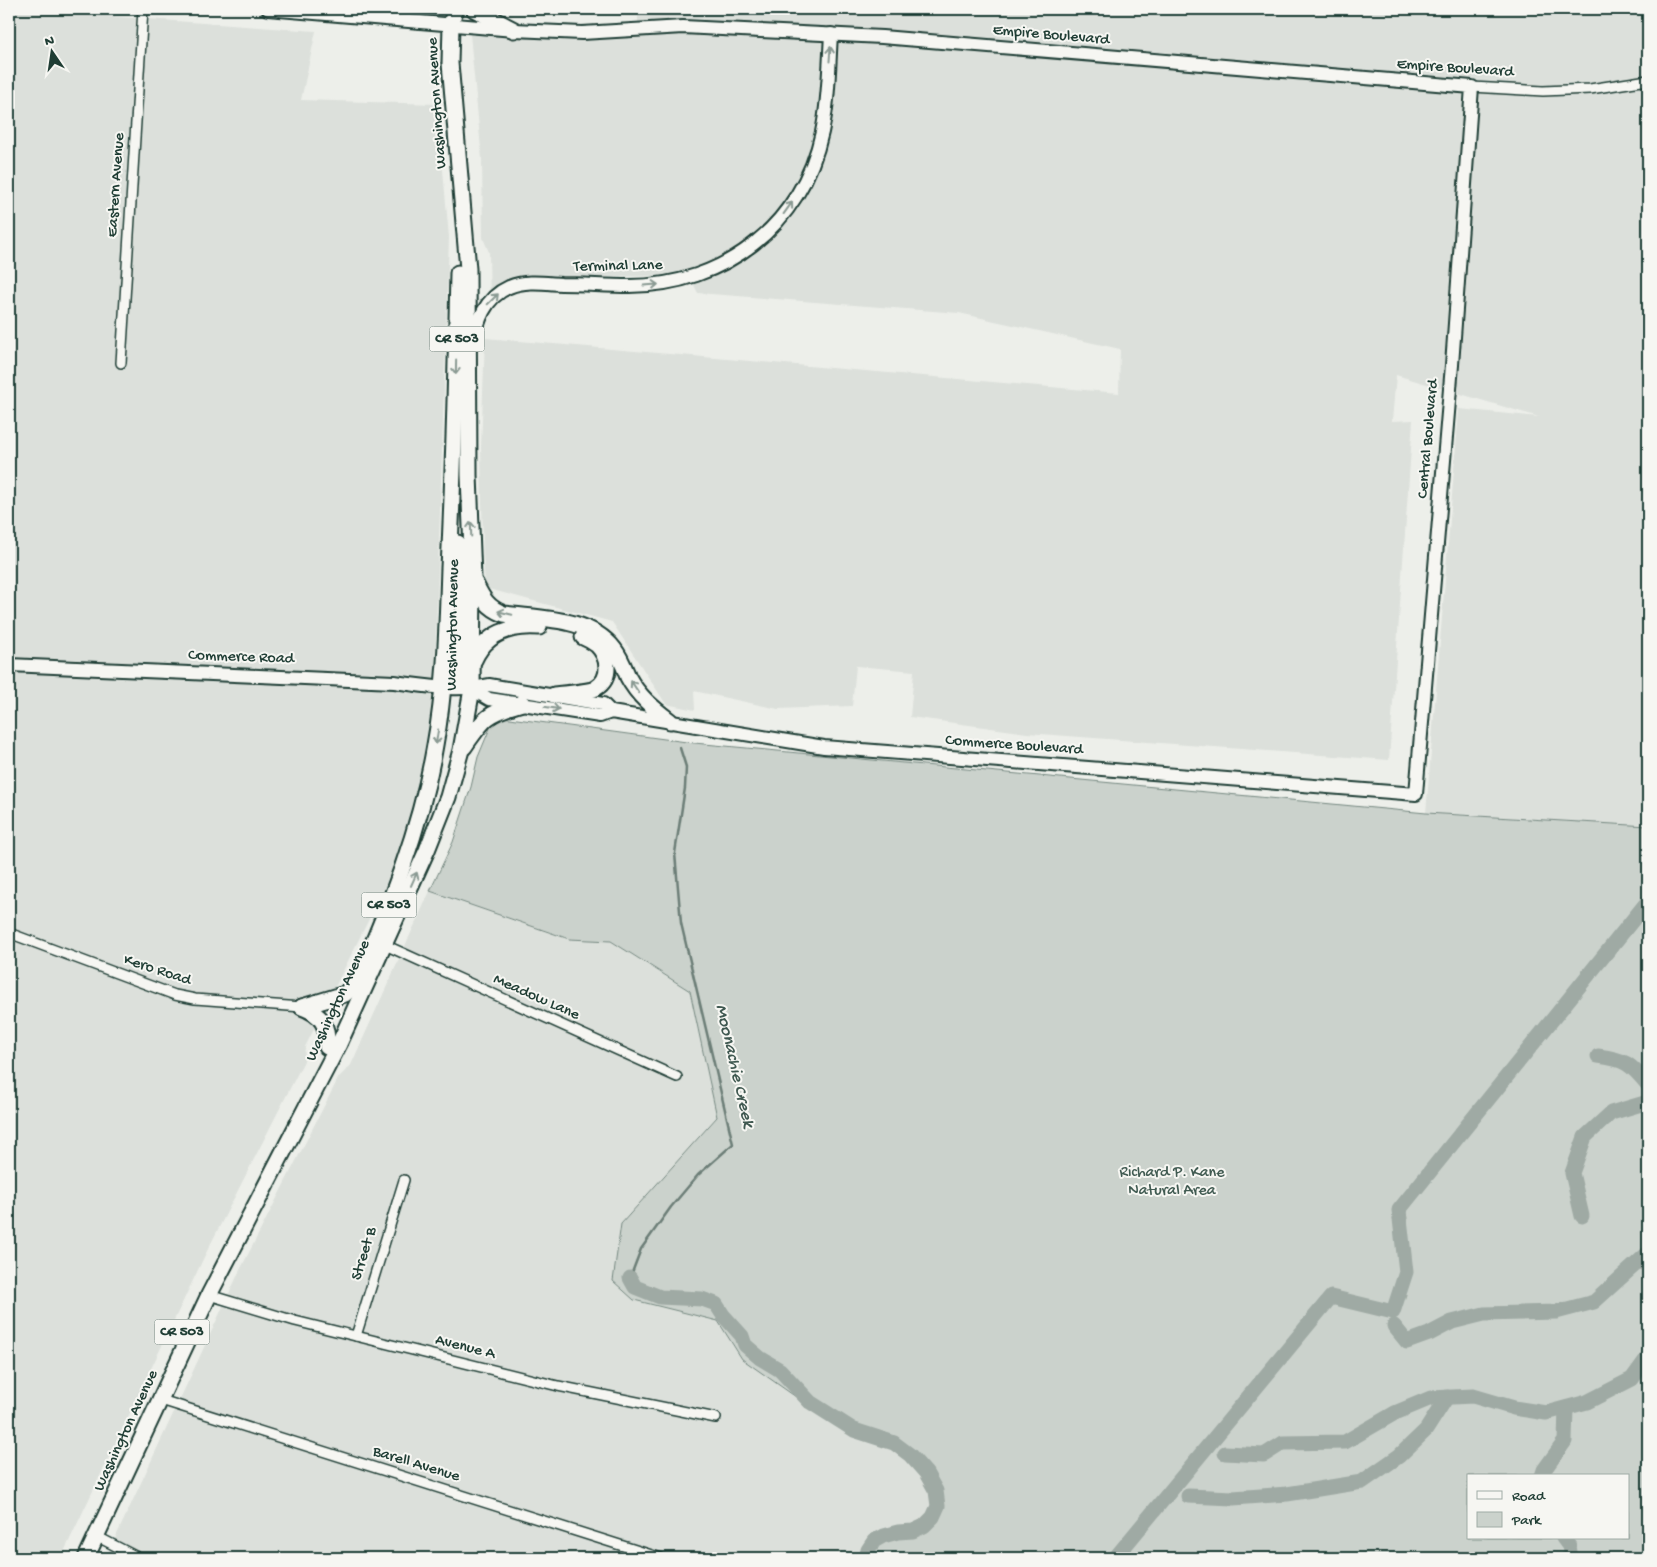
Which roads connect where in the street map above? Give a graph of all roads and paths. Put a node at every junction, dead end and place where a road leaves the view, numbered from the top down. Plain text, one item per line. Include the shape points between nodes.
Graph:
1 (143, 9) edge
2 (268, 9) edge
3 (454, 9) edge
4 (474, 9) edge
5 (451, 25) junction
6 (514, 30) junction
7 (832, 34) junction
8 (1648, 80) edge
9 (1472, 87) junction
10 (461, 179) junction
11 (469, 359) junction
12 (121, 363) dead end
13 (452, 499) junction
14 (473, 578) junction
15 (473, 661) junction
16 (9, 665) edge
17 (444, 688) junction
18 (472, 689) junction
19 (554, 695) junction
20 (522, 704) junction
21 (611, 712) junction
22 (670, 722) junction
23 (461, 750) junction
24 (1416, 794) joint
25 (9, 934) edge
26 (384, 946) junction
27 (355, 984) junction
28 (302, 1007) junction
29 (327, 1047) junction
30 (677, 1077) dead end
31 (404, 1180) dead end
32 (209, 1295) junction
33 (356, 1336) junction
34 (161, 1400) junction
35 (716, 1418) dead end
36 (96, 1536) junction
37 (76, 1558) edge
38 (86, 1558) edge
39 (139, 1558) edge
40 (661, 1558) edge

1 - 12 street, Eastern Avenue
2 - 5 street, Empire Boulevard
3 - 5 main road, CR 503
4 - 6 main road
5 - 6 street, Empire Boulevard
5 - 10 main road, Washington Avenue / CR 503 via 450,63
6 - 7 street, Empire Boulevard via 582,33 683,27
7 - 9 street, Empire Boulevard
11 -> 7 street, Terminal Lane via 478,320 484,309 508,288 529,283 628,286 668,283 720,266 760,239 797,194 817,149 825,116
8 - 9 street, Empire Boulevard via 1590,89 1543,91
9 - 24 street, Central Boulevard
10 - 11 main road, Washington Avenue / CR 503 via 468,269
10 -> 13 main road, Washington Avenue / CR 503
14 -> 11 main road, Washington Avenue / CR 503
13 - 17 main road, Washington Avenue / CR 503
13 - 18 main road via 463,601 463,678
14 - 15 main road, Washington Avenue / CR 503
22 -> 14 main road via 644,699 615,650 596,633 574,624 495,611 483,599
15 - 18 main road, Washington Avenue / CR 503
15 - 19 main road via 480,648 496,634 516,627 538,626 576,633 596,644 606,658 604,680 595,689
16 - 17 street, Commerce Road via 394,682
17 - 18 street, Commerce Road
17 -> 27 main road, Washington Avenue / CR 503 via 435,746 408,852 389,908
18 - 19 street, Commerce Boulevard via 489,685
18 - 20 street, Commerce Boulevard via 489,699
18 - 23 main road, Washington Avenue / CR 503
19 - 21 street, Commerce Boulevard via 603,704
20 -> 21 street, Commerce Boulevard via 600,716
20 - 23 main road via 502,709 486,718
21 - 22 street, Commerce Boulevard
22 - 24 street, Commerce Boulevard via 833,748
26 -> 23 main road, Washington Avenue / CR 503 via 448,797
25 - 28 street, Kero Road via 175,995
26 - 30 street, Meadow Lane
26 - 32 main road, Washington Avenue / CR 503 via 308,1105
27 - 28 main road via 345,994
27 - 29 main road, Washington Avenue / CR 503
28 - 29 main road via 313,1011 324,1023
29 - 37 main road, Washington Avenue / CR 503 via 199,1294
31 - 33 street, Street B
32 - 33 street, Avenue A
32 - 34 main road, Washington Avenue / CR 503
33 - 35 street, Avenue A via 563,1388
34 - 36 main road, Washington Avenue / CR 503
34 - 40 street, Barell Avenue
36 - 38 main road, Washington Avenue / CR 503
36 - 39 street

